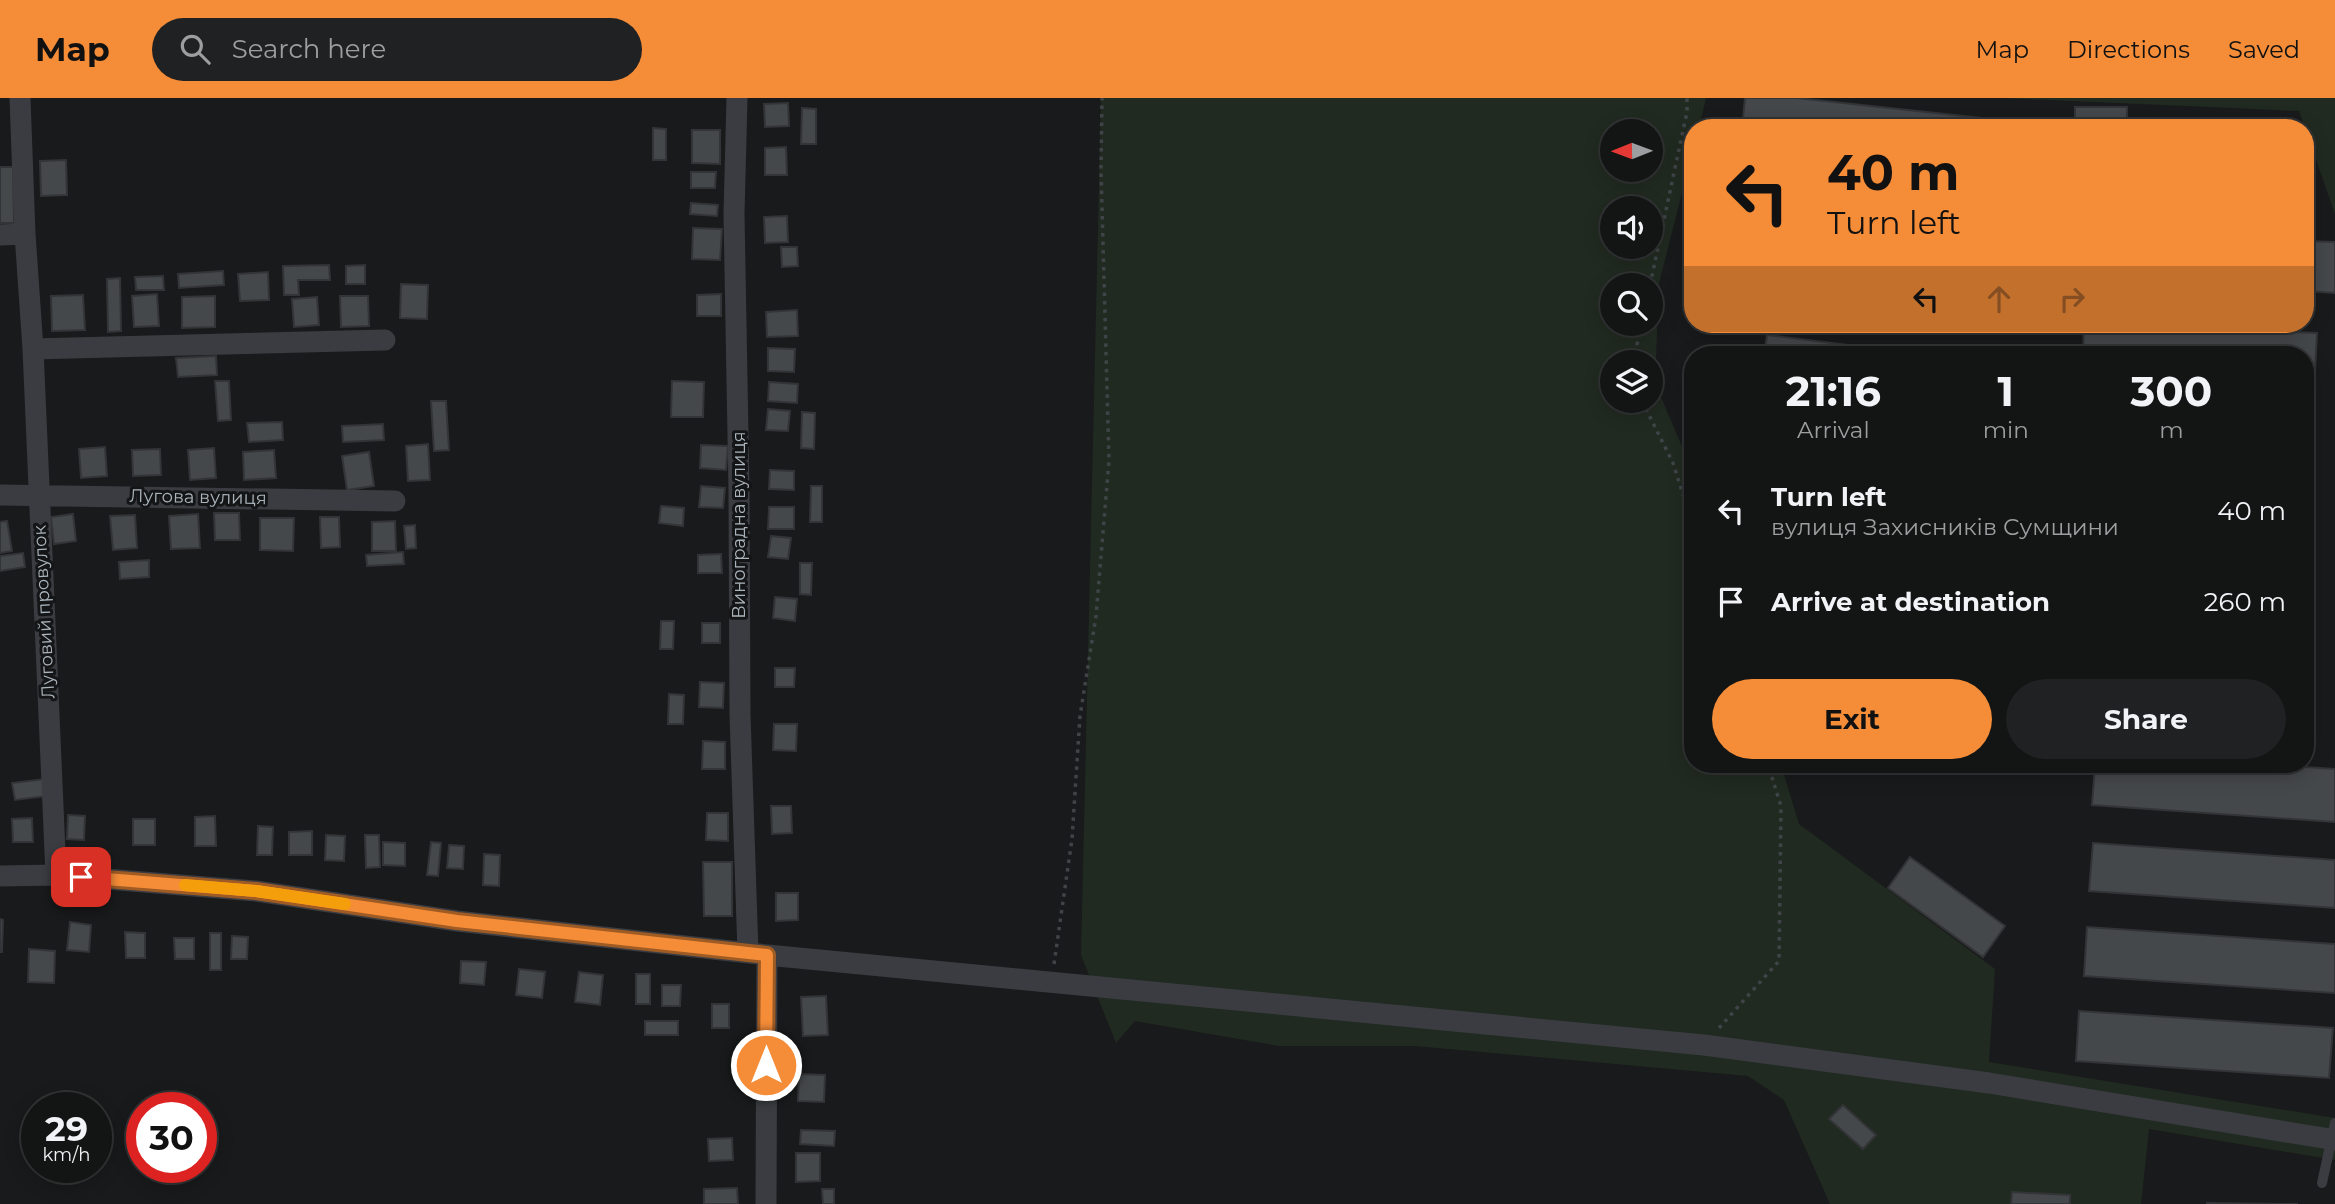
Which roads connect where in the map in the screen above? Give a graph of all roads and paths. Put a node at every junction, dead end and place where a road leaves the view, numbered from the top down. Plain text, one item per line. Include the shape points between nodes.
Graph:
1 (20, 98) edge
2 (737, 98) edge
3 (1102, 98) edge
4 (1687, 98) edge
5 (1686, 119) edge
6 (1684, 130) edge
7 (25, 234) junction
8 (0, 235) edge
9 (1653, 273) edge
10 (385, 340) dead end
11 (33, 349) junction
12 (1648, 413) edge
13 (0, 495) edge
14 (38, 495) junction
15 (1684, 498) edge
16 (395, 500) dead end
17 (1771, 773) edge
18 (56, 875) junction
19 (0, 876) edge
20 (757, 954) junction
21 (1052, 981) junction
22 (1704, 1045) junction
23 (2334, 1134) edge
24 (2322, 1183) dead end
25 (766, 1204) edge

1 - 7 street, Луговий провулок
2 - 20 street, Виноградна вулиця via 734,214 740,714
3 - 21 path via 1109,461 1096,616 1080,716 1072,839
4 - 5 path
6 - 9 path
7 - 8 street
7 - 11 street, Луговий провулок
10 - 11 street
11 - 14 street, Луговий провулок
12 - 15 path
13 - 14 street, Лугова вулиця
14 - 16 street, Лугова вулиця
14 - 18 street, Луговий провулок
17 - 22 path via 1781,806 1779,961
18 - 19 street
18 - 20 street via 256,891 457,921
20 - 21 street
20 - 25 street, Виноградна вулиця
21 - 22 street
22 - 23 street
23 - 24 lane

